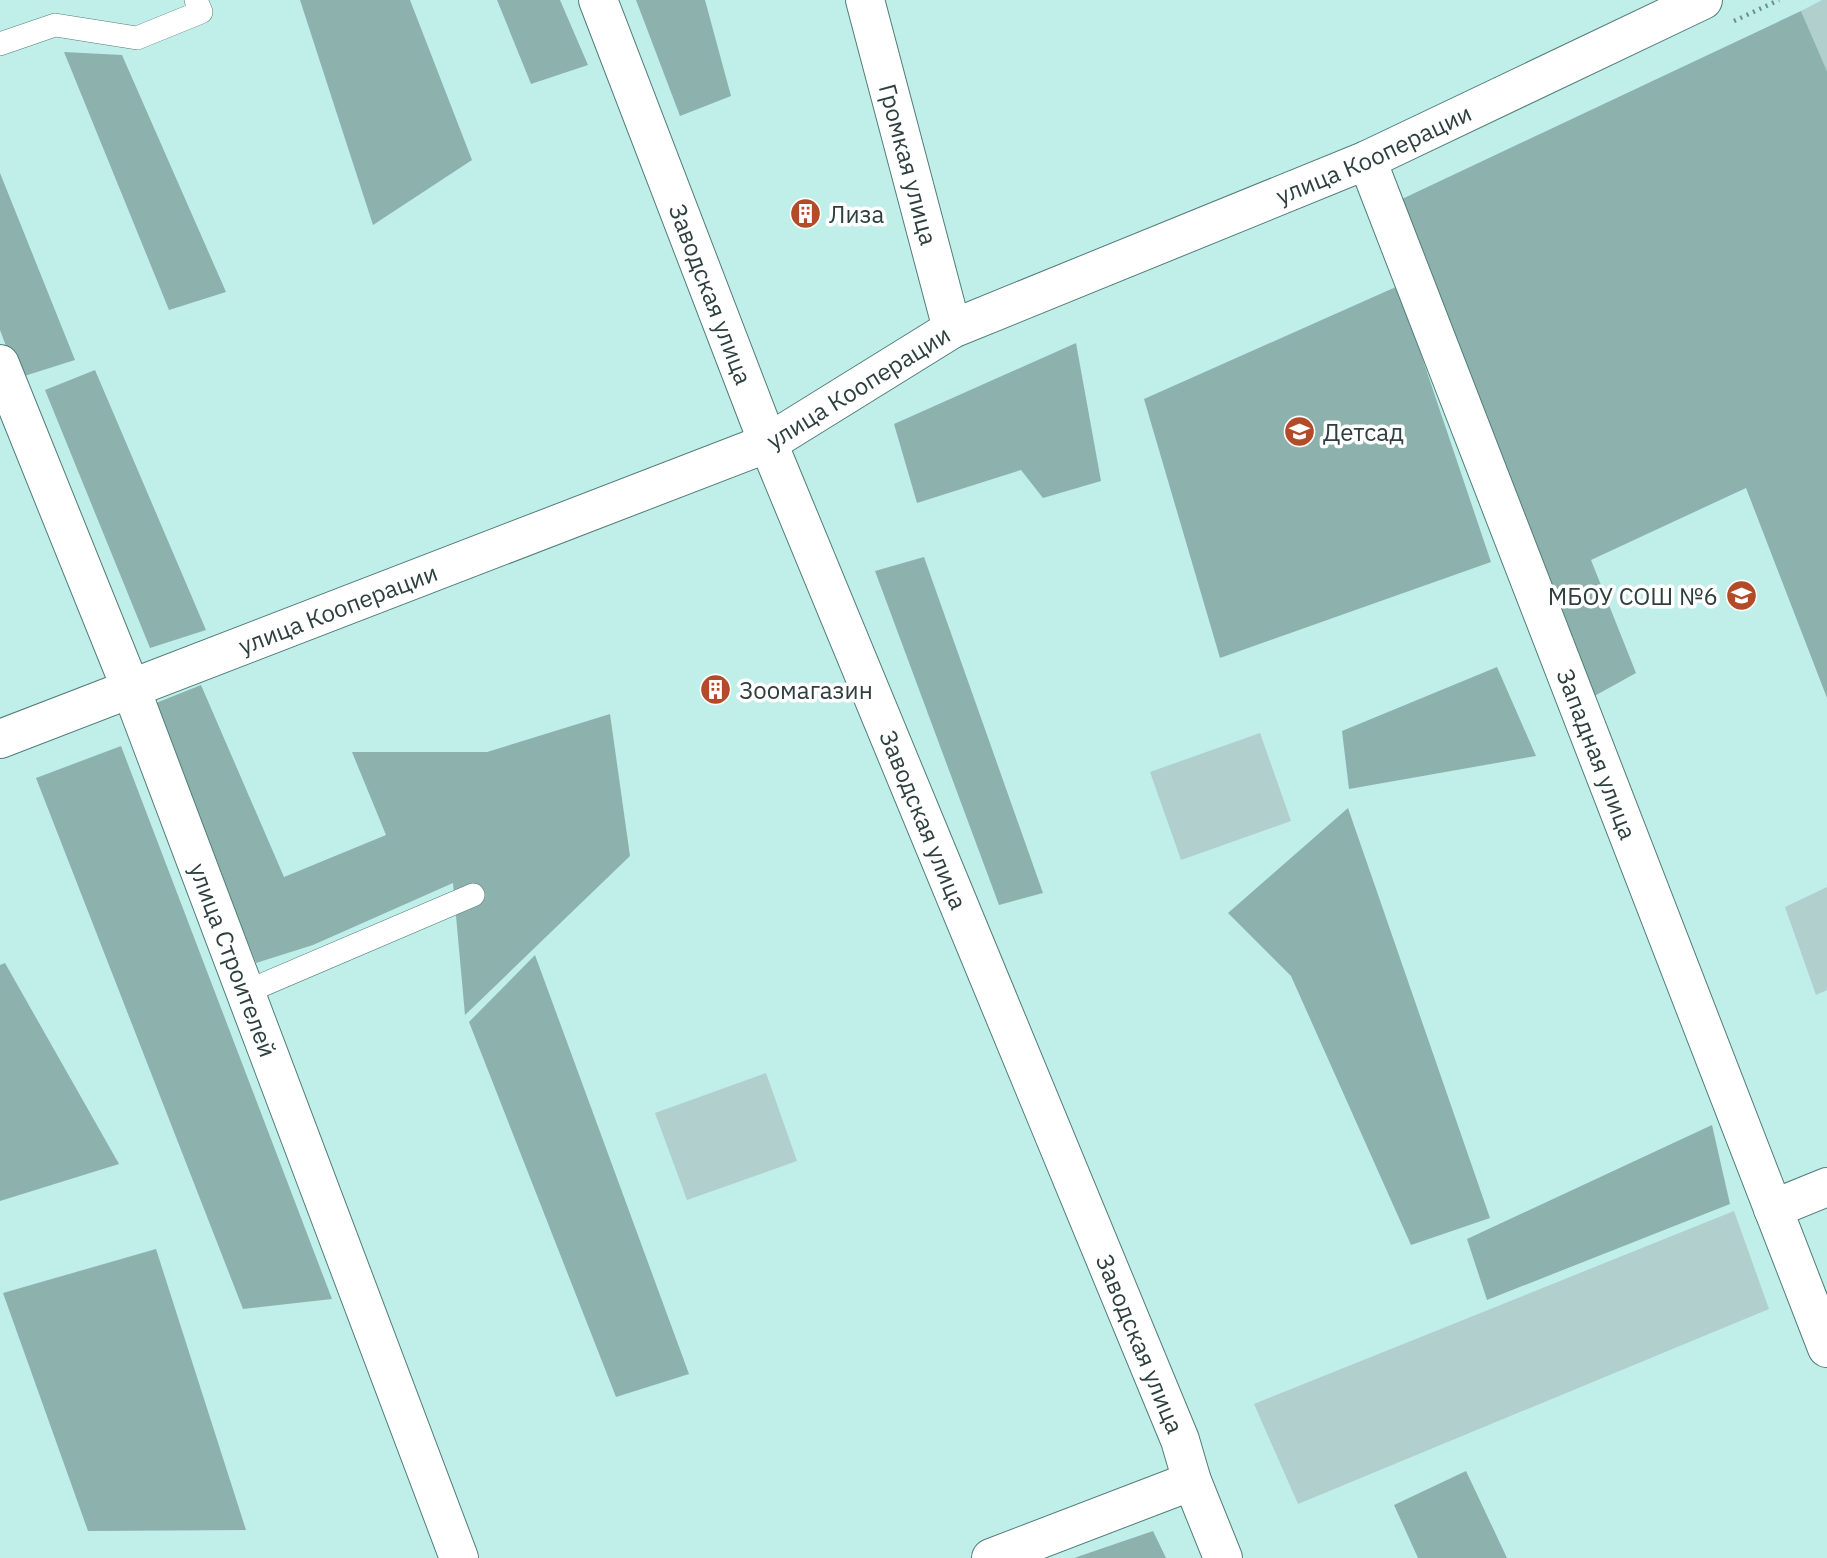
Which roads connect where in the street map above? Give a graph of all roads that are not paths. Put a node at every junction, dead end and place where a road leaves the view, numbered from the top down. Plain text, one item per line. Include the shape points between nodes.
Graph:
1 (196, 0) edge
2 (598, 0) edge
3 (865, 0) edge
4 (1703, 0) edge
5 (0, 44) edge
6 (1367, 160) junction
7 (951, 329) junction
8 (0, 364) edge
9 (768, 443) junction
10 (131, 689) junction
11 (0, 739) edge
12 (473, 895) dead end
13 (246, 992) junction
14 (1827, 1187) edge
15 (1773, 1209) junction
16 (1827, 1348) edge
17 (1192, 1482) junction
18 (459, 1558) edge
19 (991, 1558) edge
20 (1223, 1558) edge

1 - 5 lane via 201,12 137,38 55,26
2 - 9 street, Заводская улица
3 - 7 street, Громкая улица
4 - 6 street, улица Кооперации
6 - 7 street, улица Кооперации
6 - 15 street, Западная улица
7 - 9 street, улица Кооперации
8 - 10 street, улица Строителей
9 - 10 street, улица Кооперации
9 - 17 street, Заводская улица via 1180,1440
10 - 11 street, улица Кооперации
10 - 13 street, улица Строителей
12 - 13 lane
13 - 18 street, улица Строителей
14 - 15 street
15 - 16 street, Западная улица
17 - 19 street
17 - 20 street, Заводская улица

